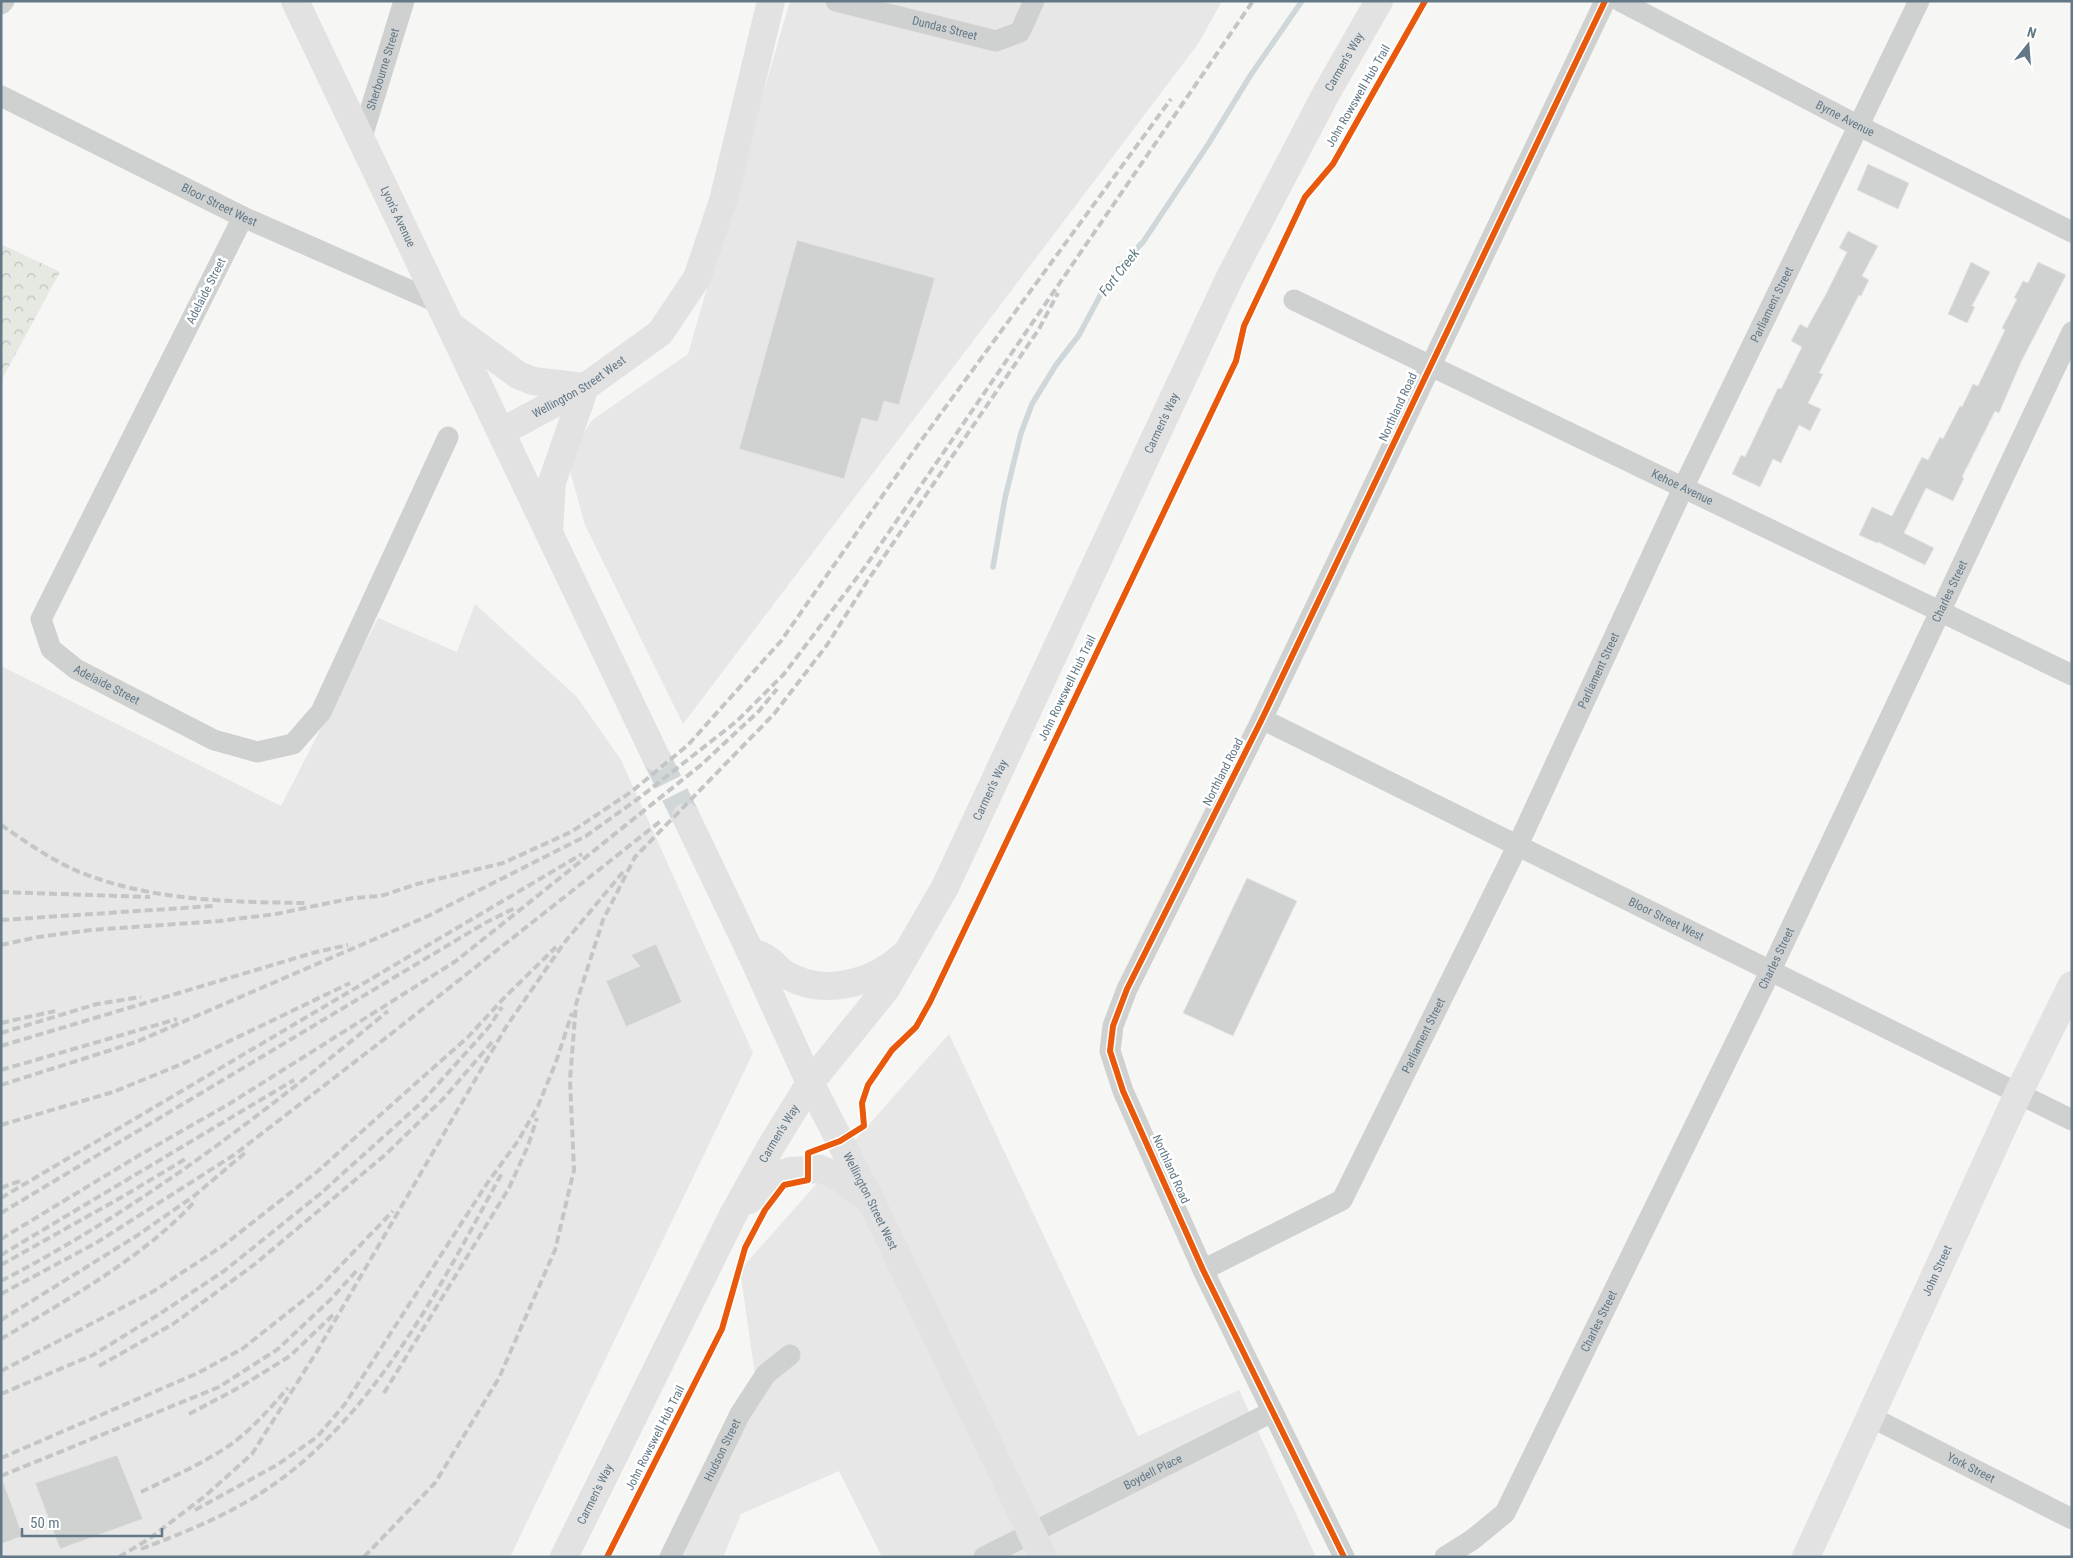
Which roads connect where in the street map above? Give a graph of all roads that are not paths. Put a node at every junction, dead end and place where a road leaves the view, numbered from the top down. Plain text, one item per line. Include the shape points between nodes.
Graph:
1 (4, 1) edge
2 (296, 1) edge
3 (404, 1) edge
4 (770, 1) edge
5 (836, 1) edge
6 (1034, 1) edge
7 (1379, 1) edge
8 (1605, 1) edge
9 (1620, 1) edge
10 (1919, 1) edge
11 (1, 4) edge
12 (1, 96) edge
13 (1859, 126) junction
14 (362, 137) junction
15 (244, 217) junction
16 (2072, 232) edge
17 (1294, 300) dead end
18 (446, 315) junction
19 (2072, 332) edge
20 (1431, 364) junction
21 (585, 387) junction
22 (501, 432) junction
23 (448, 437) dead end
24 (1684, 486) junction
25 (549, 532) junction
26 (1939, 610) junction
27 (2072, 675) edge
28 (1262, 719) junction
29 (656, 756) tunnel mouth
30 (686, 817) tunnel mouth
31 (1517, 847) junction
32 (750, 951) junction
33 (906, 954) junction
34 (1771, 970) junction
35 (2072, 985) edge
36 (810, 1084) junction
37 (2018, 1094) junction
38 (2072, 1120) edge
39 (871, 1201) junction
40 (733, 1215) junction
41 (1204, 1270) junction
42 (790, 1355) dead end
43 (1272, 1412) junction
44 (1871, 1418) junction
45 (2072, 1519) edge
46 (1038, 1545) edge
47 (564, 1557) edge
48 (670, 1557) edge
49 (984, 1557) edge
50 (1344, 1557) edge
51 (1445, 1557) edge
52 (1806, 1557) edge

1 - 11 street
2 - 14 main road, Lyon's Avenue
3 - 14 street, Sherbourne Street
4 - 21 main road, Wellington Street West via 723,201 697,278 660,333
5 - 6 street, Dundas Street via 996,41 1020,32
7 - 33 main road, Carmen's Way via 1230,277 949,878
8 - 20 street, Northland Road
9 - 13 street, Byrne Avenue
10 - 13 street, Parliament Street
12 - 15 street, Bloor Street West
13 - 16 street, Byrne Avenue
13 - 24 street, Parliament Street
14 - 18 main road, Lyon's Avenue
15 - 18 street, Bloor Street West
15 - 23 street, Adelaide Street via 41,619 51,649 76,669 214,740 258,752 293,744 321,712
17 - 20 street, Kehoe Avenue
18 - 21 main road via 518,375 533,381
18 - 22 main road, Lyon's Avenue
19 - 26 street, Charles Street
20 - 24 street, Kehoe Avenue
20 - 28 street, Northland Road
21 - 22 main road, Wellington Street West
21 - 25 main road via 552,482
22 - 25 main road
24 - 26 street, Kehoe Avenue
24 - 31 street, Parliament Street
25 - 29 main road
26 - 27 street, Kehoe Avenue
26 - 34 street, Charles Street
28 - 31 street, Bloor Street West
28 - 41 street, Northland Road via 1127,989 1113,1026 1110,1052 1123,1091
30 - 32 main road, Wellington Street West
31 - 34 street, Bloor Street West
31 - 41 street, Parliament Street via 1342,1200
32 - 33 main road via 768,959 784,974 818,985 854,983 888,969
32 - 36 main road, Wellington Street West
33 - 36 main road, Carmen's Way via 886,989
34 - 37 street, Bloor Street West
34 - 51 street, Charles Street via 1506,1513
35 - 37 main road, John Street
36 - 39 main road, Wellington Street West
36 - 40 main road, Carmen's Way
37 - 38 street, Bloor Street West
37 - 44 main road, John Street
39 - 40 main road via 838,1176 820,1169 790,1171 764,1184
39 - 46 main road, Wellington Street West
40 - 47 main road, Carmen's Way
41 - 43 street, Northland Road
42 - 48 street, Hudson Street via 766,1374 740,1414
43 - 46 street, Boydell Place
43 - 50 street, Northland Road
44 - 45 street, York Street
44 - 52 main road, John Street
46 - 49 street, Boydell Place

